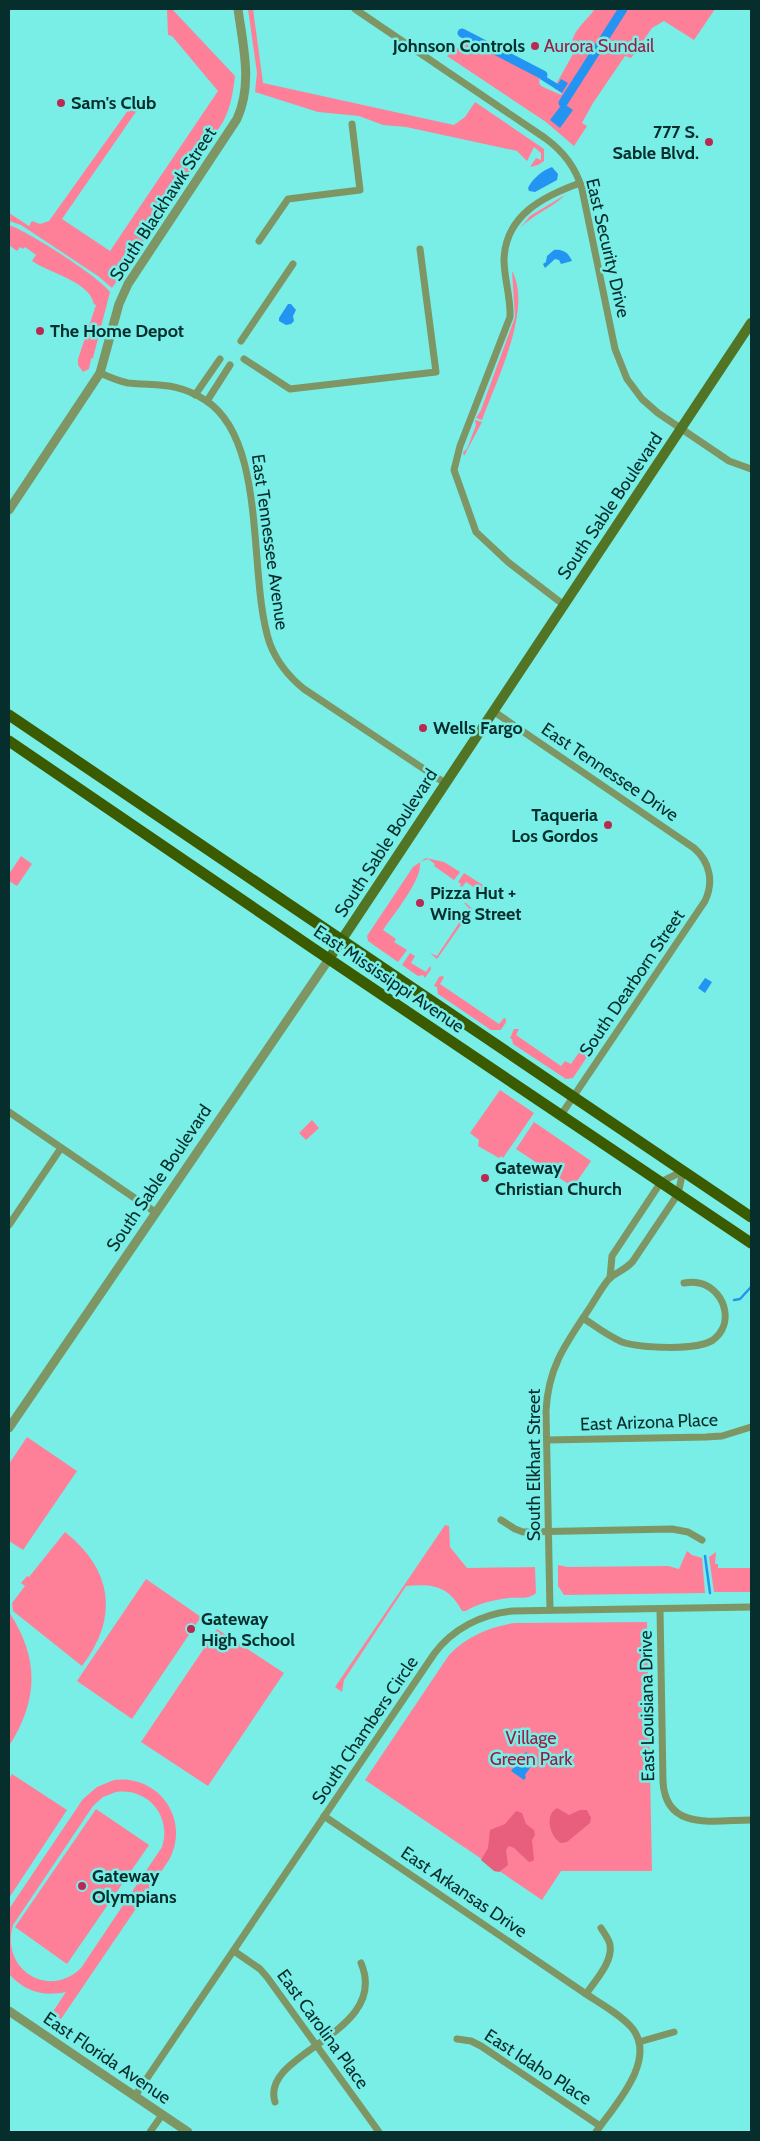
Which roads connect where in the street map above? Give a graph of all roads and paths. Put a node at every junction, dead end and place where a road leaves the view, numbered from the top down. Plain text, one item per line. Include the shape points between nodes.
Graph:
1 (238, 9) edge
2 (354, 9) edge
3 (352, 124) dead end
4 (580, 183) junction
5 (259, 241) dead end
6 (420, 249) dead end
7 (293, 264) dead end
8 (751, 323) edge
9 (241, 341) dead end
10 (220, 358) dead end
11 (244, 359) dead end
12 (230, 366) dead end
13 (100, 373) junction
14 (195, 395) junction
15 (207, 401) junction
16 (681, 428) junction
17 (751, 469) edge
18 (9, 510) edge
19 (564, 605) junction
20 (493, 711) junction
21 (9, 716) edge
22 (9, 741) edge
23 (445, 783) junction
24 (706, 861) joint
25 (341, 942) junction
26 (329, 959) junction
27 (573, 1097) junction
28 (9, 1112) edge
29 (561, 1115) junction
30 (61, 1148) junction
31 (683, 1171) junction
32 (661, 1182) junction
33 (678, 1194) junction
34 (155, 1212) junction
35 (751, 1217) edge
36 (9, 1225) edge
37 (751, 1243) edge
38 (610, 1278) junction
39 (684, 1283) dead end
40 (583, 1318) junction
41 (751, 1427) edge
42 (9, 1428) edge
43 (547, 1440) junction
44 (501, 1520) dead end
45 (548, 1532) junction
46 (702, 1540) dead end
47 (751, 1607) edge
48 (660, 1608) junction
49 (550, 1610) junction
50 (324, 1816) junction
51 (751, 1820) edge
52 (601, 1928) dead end
53 (234, 1951) junction
54 (361, 1964) dead end
55 (586, 1994) junction
56 (9, 2011) edge
57 (674, 2032) dead end
58 (457, 2039) dead end
59 (639, 2042) junction
60 (316, 2045) junction
61 (135, 2096) junction
62 (275, 2102) dead end
63 (162, 2115) junction
64 (598, 2129) edge
65 (150, 2132) edge
66 (188, 2132) edge
67 (379, 2132) edge

1 - 13 street, South Blackhawk Street via 246,76 240,113 230,133 128,284 119,304
2 - 4 street, East Security Drive via 550,141 568,160
3 - 5 street via 360,190 288,199
4 - 16 street, East Security Drive via 620,364 642,399
4 - 19 street via 538,202 514,226 504,259 511,300 510,317 460,446 454,470 476,532 508,562
6 - 11 street via 436,372 290,389
7 - 9 street
8 - 16 main road, South Sable Boulevard
10 - 14 street
12 - 15 street
13 - 14 street, East Tennessee Avenue via 128,382 173,386
13 - 18 street, South Blackhawk Street
14 - 15 street, East Tennessee Avenue
15 - 23 street, East Tennessee Avenue via 231,428 242,451 266,630 277,659 304,689
16 - 17 street, East Security Drive via 729,461
16 - 19 main road, South Sable Boulevard
19 - 20 main road, South Sable Boulevard
20 - 23 main road, South Sable Boulevard
20 - 24 street, East Tennessee Drive via 688,843
21 - 25 main road, East Mississippi Avenue
22 - 26 main road, East Mississippi Avenue
23 - 25 main road, South Sable Boulevard
24 - 27 street, South Dearborn Street via 710,877 705,901
25 - 26 main road, South Sable Boulevard
25 - 27 main road, East Mississippi Avenue
26 - 29 main road, East Mississippi Avenue
26 - 34 street, South Sable Boulevard
27 - 29 street, South Dearborn Street
27 - 31 main road, East Mississippi Avenue
28 - 30 street
29 - 32 main road, East Mississippi Avenue
30 - 34 street
30 - 36 street
31 - 32 street, South Elkhart Street
31 - 33 street
31 - 35 main road, East Mississippi Avenue
32 - 33 main road, East Mississippi Avenue
32 - 38 street, South Elkhart Street via 612,1256
33 - 37 main road, East Mississippi Avenue
33 - 38 street, South Elkhart Street via 633,1261 624,1271
34 - 42 street, South Sable Boulevard
38 - 40 street, South Elkhart Street
39 - 40 street via 703,1284 712,1289 724,1305 723,1327 706,1344 651,1347 631,1344 608,1335
40 - 43 street, South Elkhart Street via 552,1370 547,1394
41 - 43 street, East Arizona Place via 722,1436 699,1438
43 - 45 street, South Elkhart Street
44 - 45 street via 520,1531
45 - 46 street via 672,1529 688,1532
45 - 49 street, South Elkhart Street
47 - 48 street, South Chambers Circle
48 - 49 street, South Chambers Circle
48 - 51 street, East Louisiana Drive via 663,1782 667,1802 676,1813 690,1820
49 - 50 street, South Chambers Circle via 492,1614 445,1641
50 - 53 street, South Chambers Circle
50 - 55 street, East Arkansas Drive
52 - 55 street via 610,1943 610,1953
53 - 60 street, East Carolina Place via 263,1972
53 - 61 street, South Chambers Circle
54 - 60 street via 366,1984 356,2012 346,2024
55 - 59 street, East Arkansas Drive via 628,2024
56 - 61 street, East Florida Avenue
57 - 59 street
58 - 64 street, East Idaho Place via 481,2046
59 - 64 street via 637,2071
60 - 62 street via 277,2081 273,2090
60 - 67 street, East Carolina Place
61 - 63 street, East Florida Avenue
63 - 65 street
63 - 66 street, East Florida Avenue

